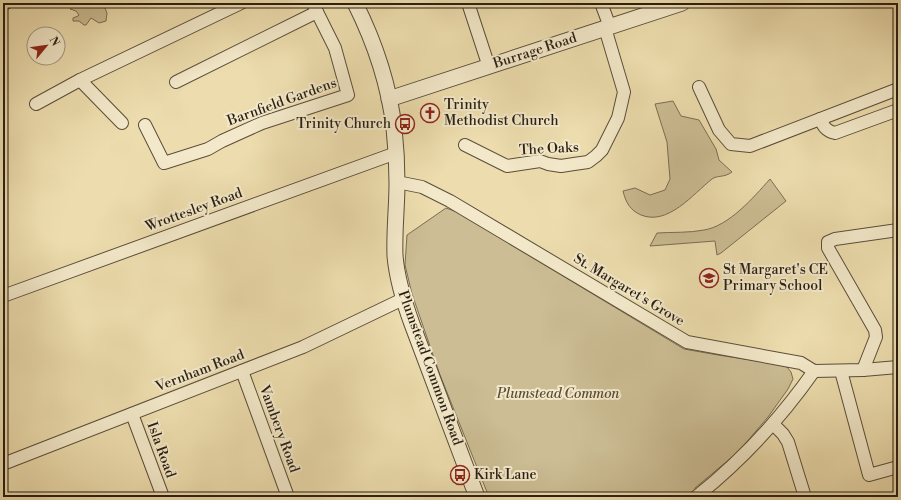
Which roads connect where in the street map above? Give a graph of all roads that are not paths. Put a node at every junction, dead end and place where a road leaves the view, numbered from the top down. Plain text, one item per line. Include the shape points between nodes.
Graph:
1 (6, 3) edge
2 (241, 3) edge
3 (355, 3) edge
4 (601, 3) edge
5 (682, 3) edge
6 (3, 4) edge
7 (469, 6) dead end
8 (315, 8) edge
9 (607, 27) junction
10 (489, 67) junction
11 (80, 80) junction
12 (176, 82) dead end
13 (699, 87) dead end
14 (898, 89) edge
15 (389, 99) junction
16 (36, 104) dead end
17 (898, 110) edge
18 (820, 119) junction
19 (122, 123) dead end
20 (145, 125) dead end
21 (465, 145) dead end
22 (396, 153) junction
23 (397, 182) junction
24 (898, 230) edge
25 (3, 296) edge
26 (403, 299) junction
27 (898, 367) edge
28 (863, 370) junction
29 (242, 371) junction
30 (814, 371) junction
31 (841, 371) junction
32 (132, 414) junction
33 (773, 424) junction
34 (3, 464) edge
35 (898, 467) edge
36 (163, 497) edge
37 (288, 497) edge
38 (477, 497) edge
39 (696, 497) edge
40 (805, 497) edge

1 - 6 street
2 - 11 street
3 - 15 street, Plumstead Common Road via 372,43
4 - 9 street, The Oaks
5 - 9 street, Burrage Road
7 - 10 street
8 - 12 street, Barnfield Gardens
8 - 20 street, Barnfield Gardens via 335,48 348,95 262,123 208,149 164,163
9 - 10 street, Burrage Road
9 - 21 street, The Oaks via 624,92 618,118 602,150 596,156 588,162 562,166 540,161 507,166
10 - 15 street, Burrage Road
11 - 16 street
11 - 19 street
13 - 18 street via 719,130 731,144 750,146
14 - 18 street
15 - 22 street, Plumstead Common Road
17 - 18 street via 835,133 828,131
22 - 23 street, Plumstead Common Road
22 - 25 street, Wrottesley Road
23 - 26 street, Plumstead Common Road via 396,257
23 - 30 street, St. Margaret's Grove via 422,187 450,201 687,342 801,363
24 - 28 street via 828,242 828,248 875,330 876,337
26 - 29 street, Vernham Road via 303,347
26 - 38 street, Plumstead Common Road
27 - 28 street, St. Margaret's Grove
28 - 31 street, St. Margaret's Grove
29 - 32 street, Vernham Road
29 - 37 street, Vambery Road
30 - 31 street, St. Margaret's Grove
30 - 33 street
31 - 35 street via 869,475
32 - 34 street, Vernham Road
32 - 36 street, Isla Road
33 - 39 street via 744,456
33 - 40 street via 788,442

